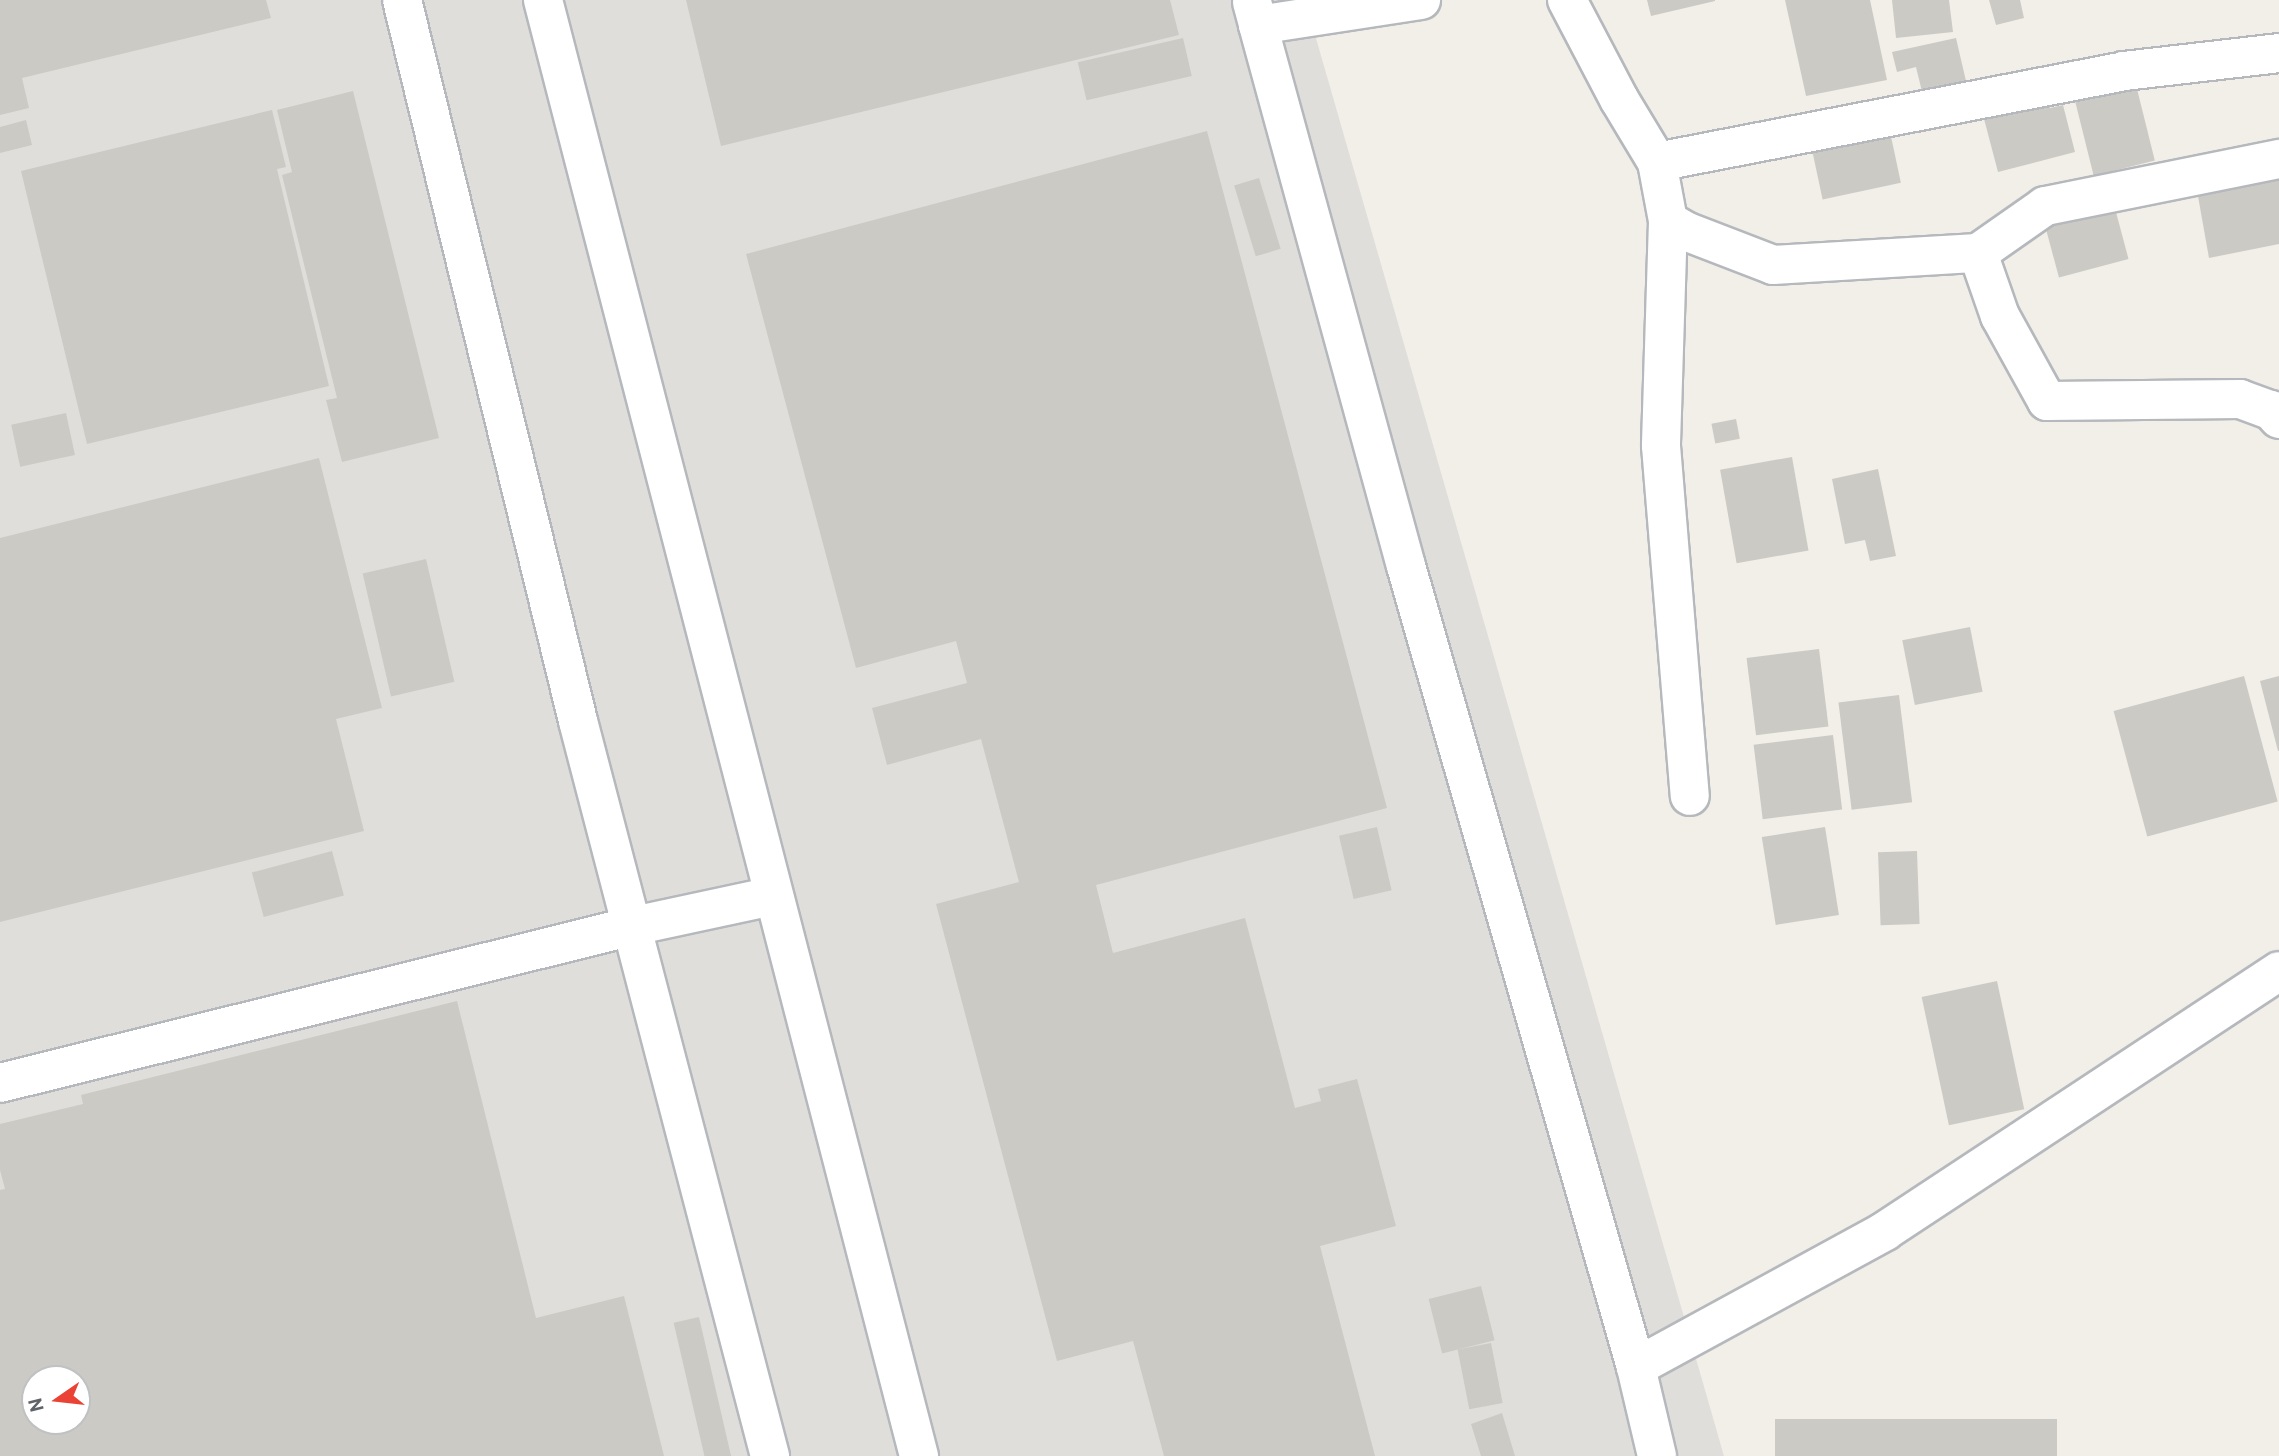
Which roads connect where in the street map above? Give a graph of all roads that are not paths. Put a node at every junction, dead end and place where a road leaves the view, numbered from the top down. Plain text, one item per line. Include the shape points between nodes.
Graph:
1 (402, 0) edge
2 (543, 0) edge
3 (1421, 0) edge
4 (1567, 0) edge
5 (1255, 13) edge
6 (2279, 53) edge
7 (2279, 159) edge
8 (1657, 162) junction
9 (1668, 220) junction
10 (1978, 253) junction
11 (2279, 419) edge
12 (1690, 796) dead end
13 (773, 896) junction
14 (633, 926) junction
15 (2279, 971) edge
16 (0, 1083) edge
17 (1636, 1367) junction
18 (770, 1456) edge
19 (919, 1456) edge
20 (1657, 1456) edge

1 - 14 street via 578,721
2 - 13 street
3 - 5 street
4 - 8 street
5 - 17 street via 1414,592
6 - 8 street via 2124,71
7 - 10 street via 2045,206
8 - 9 street
9 - 10 street via 1773,265
9 - 12 street via 1661,446
10 - 11 street via 2000,316 2048,401 2240,399 2270,410
13 - 14 street
13 - 19 street
14 - 16 street
14 - 18 street
15 - 17 street via 1885,1231
17 - 20 street

